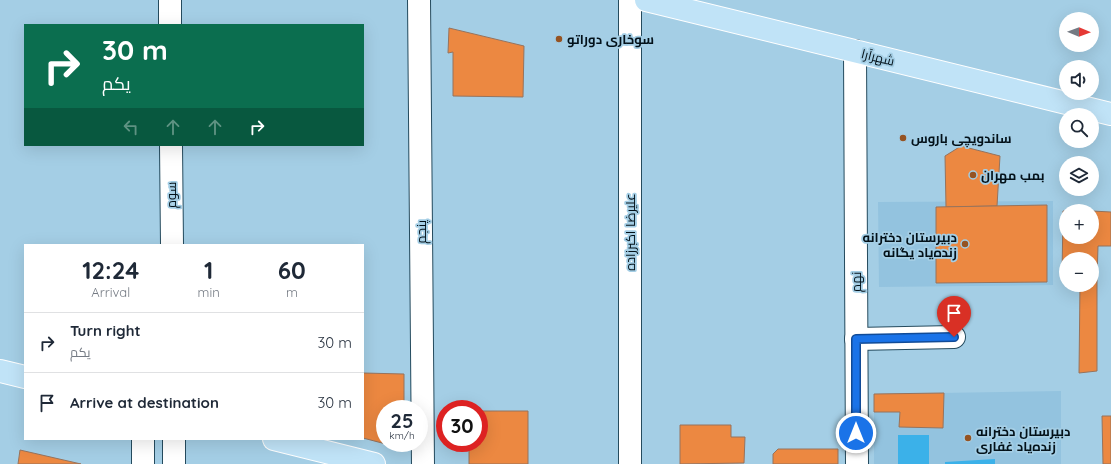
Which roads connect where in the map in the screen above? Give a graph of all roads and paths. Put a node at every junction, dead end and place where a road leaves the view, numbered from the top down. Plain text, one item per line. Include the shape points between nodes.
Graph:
1 (170, 0) edge
2 (419, 0) edge
3 (630, 0) edge
4 (646, 0) edge
5 (170, 24) edge
6 (855, 51) junction
7 (1111, 114) edge
8 (171, 146) edge
9 (172, 244) edge
10 (954, 337) dead end
11 (856, 339) junction
12 (0, 371) edge
13 (24, 377) edge
14 (143, 440) edge
15 (174, 440) edge
16 (278, 440) edge
17 (143, 464) edge
18 (174, 464) edge
19 (374, 464) edge
20 (423, 464) edge
21 (630, 464) edge
22 (857, 464) edge

1 - 5 street
2 - 20 street, پنجم
3 - 21 street, علیرضا اکبرزاده
4 - 6 main road, شهرآرا
6 - 7 main road, شهرآرا
6 - 11 street, نهم
8 - 9 street, سوم
10 - 11 street
11 - 22 street, نهم
12 - 13 main road
14 - 17 street
15 - 18 street
16 - 19 main road

